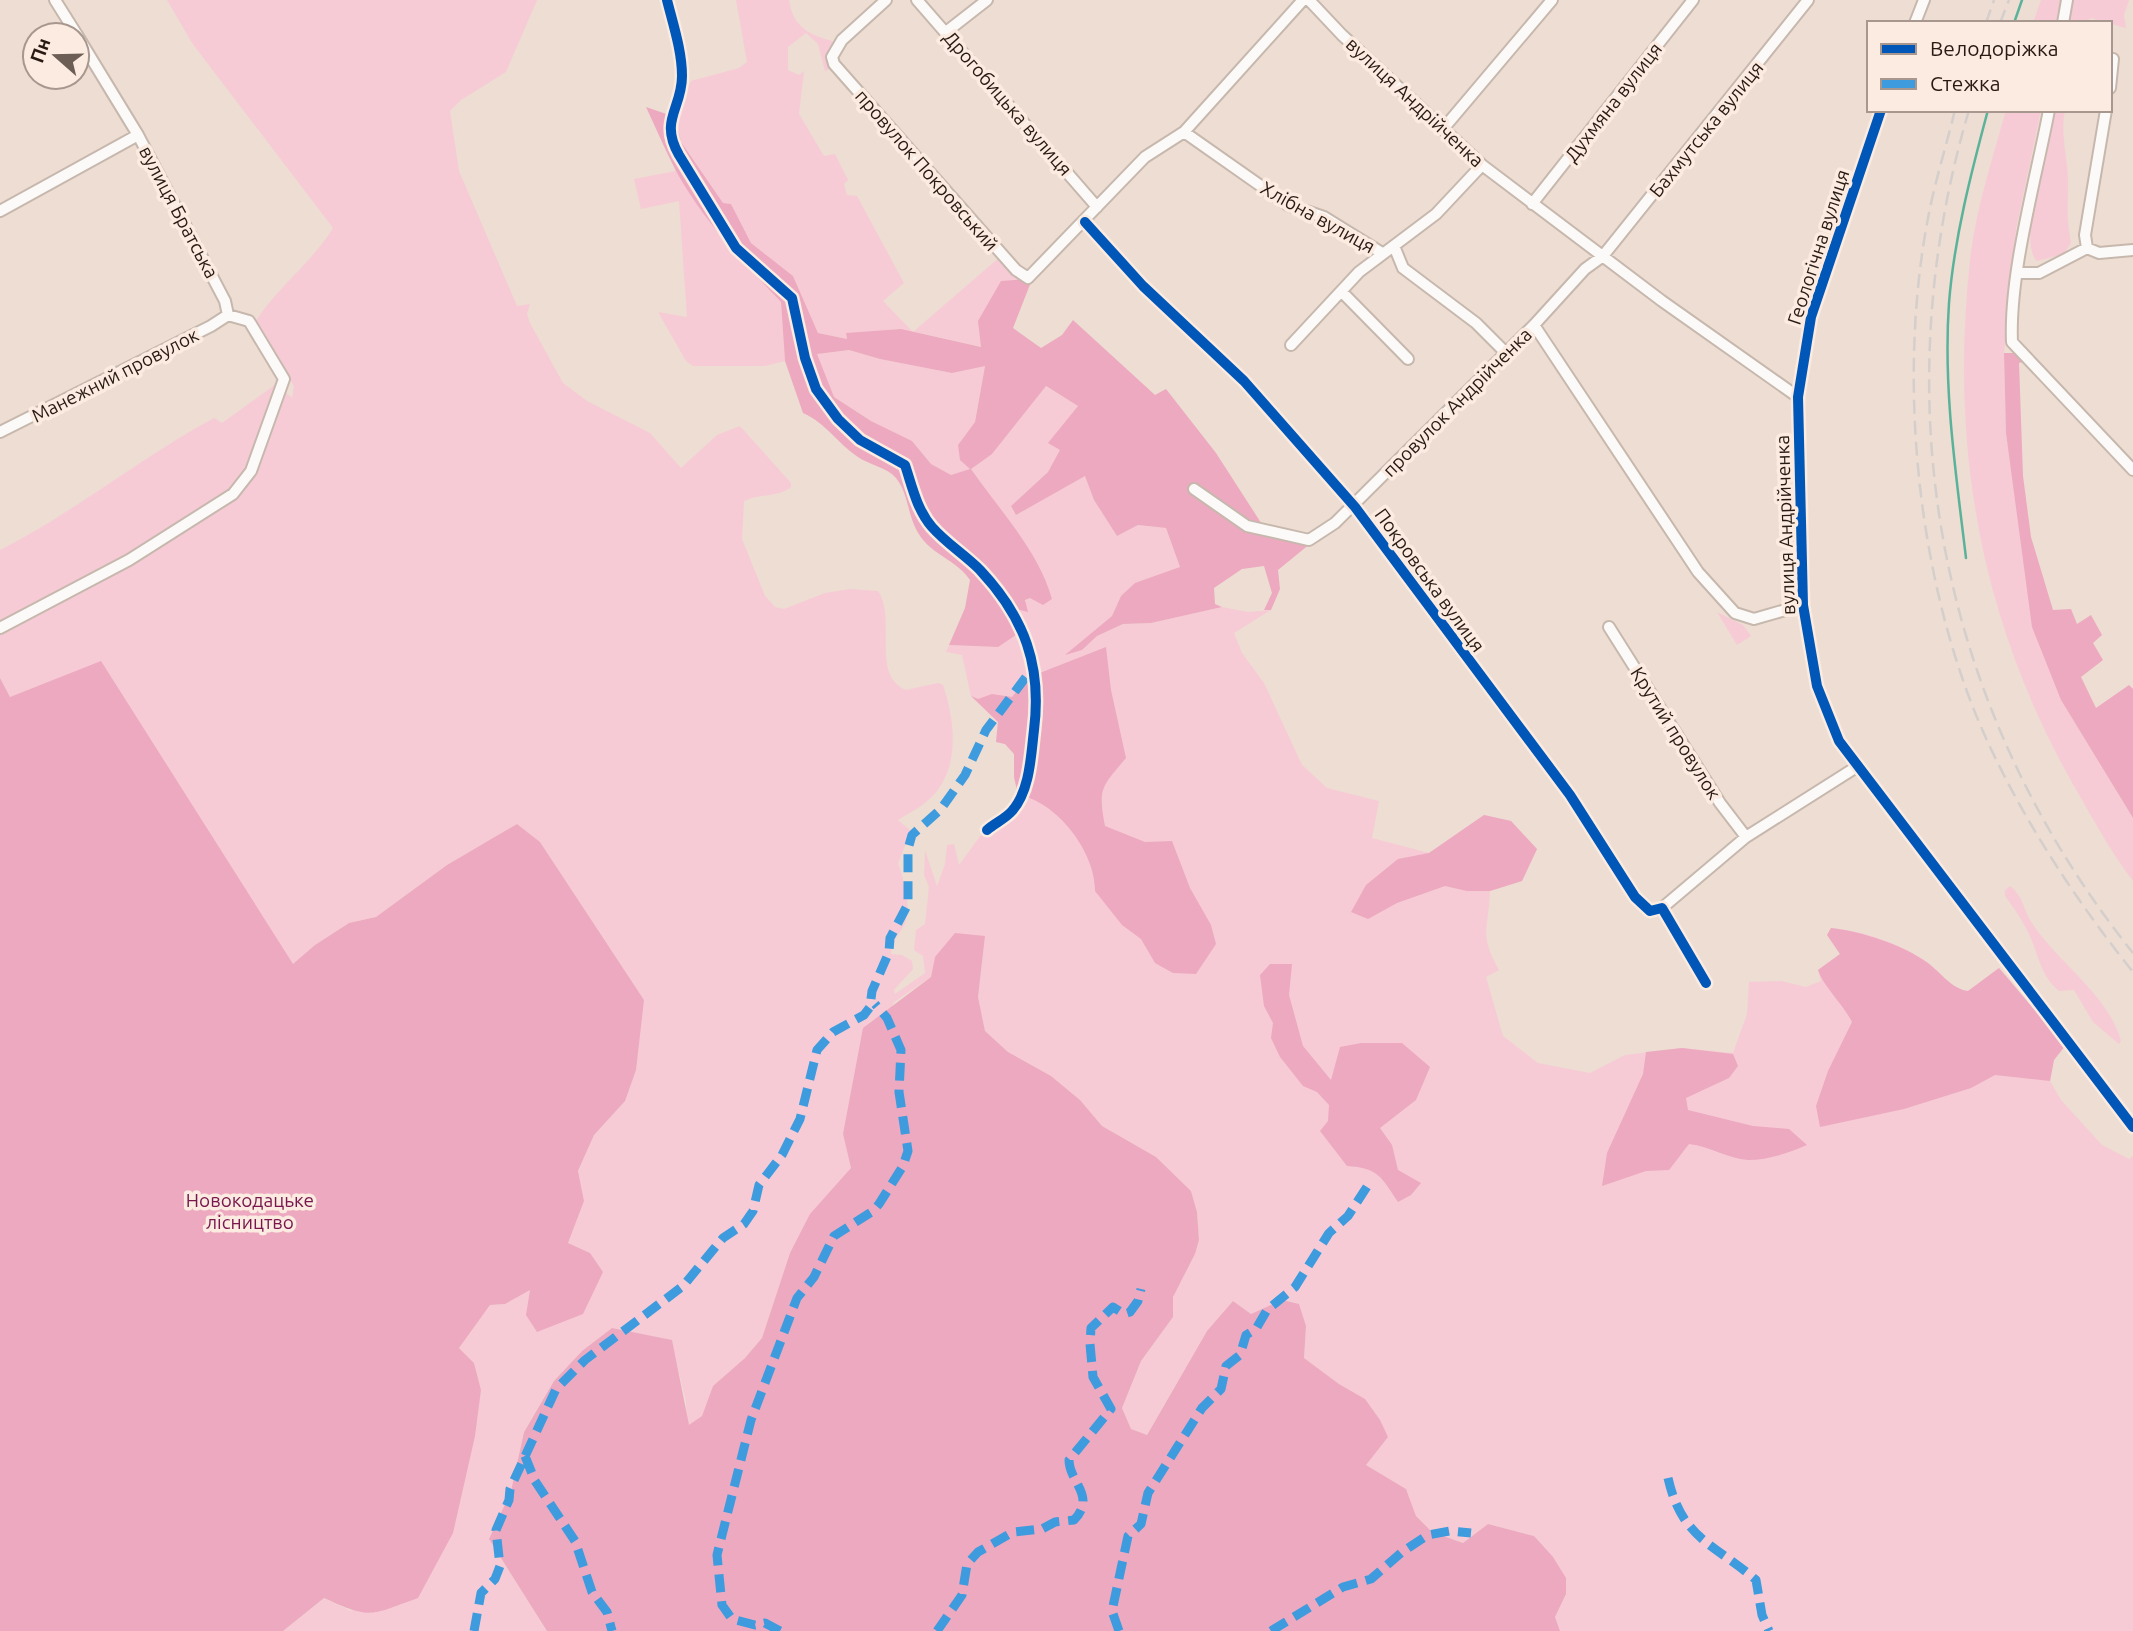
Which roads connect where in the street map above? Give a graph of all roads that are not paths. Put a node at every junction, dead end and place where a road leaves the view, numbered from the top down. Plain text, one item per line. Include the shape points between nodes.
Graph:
1 (55, 0) edge
2 (667, 0) edge
3 (886, 0) edge
4 (917, 0) edge
5 (987, 0) edge
6 (1552, 0) edge
7 (1693, 0) edge
8 (1808, 0) edge
9 (1924, 0) edge
10 (2067, 0) edge
11 (1311, 1) edge
12 (68, 21) edge
13 (1916, 21) edge
14 (2063, 21) edge
15 (946, 32) junction
16 (91, 58) edge
17 (2113, 59) dead end
18 (2112, 69) edge
19 (1880, 112) edge
20 (2049, 112) edge
21 (2106, 112) edge
22 (1443, 129) junction
23 (1184, 132) junction
24 (138, 135) junction
25 (1482, 165) junction
26 (1532, 204) junction
27 (1097, 208) junction
28 (0, 211) edge
29 (1084, 222) junction
30 (1394, 246) junction
31 (2087, 248) junction
32 (2133, 250) edge
33 (1382, 253) junction
34 (1603, 256) junction
35 (2018, 274) junction
36 (1342, 292) junction
37 (228, 315) junction
38 (1534, 325) junction
39 (1291, 345) dead end
40 (1507, 353) junction
41 (1408, 359) dead end
42 (1798, 397) junction
43 (0, 432) edge
44 (2133, 470) edge
45 (1194, 489) dead end
46 (1355, 507) junction
47 (1803, 605) junction
48 (1609, 627) dead end
49 (0, 628) edge
50 (1858, 766) junction
51 (987, 830) dead end
52 (1746, 837) junction
53 (1662, 908) junction
54 (1706, 983) dead end
55 (2133, 1127) edge

1 - 12 street, вулиця Братська
2 - 51 street via 682,73 669,125 672,142 736,248 792,298 816,389 860,440 905,465 933,528 981,572 1009,609 1028,646 1036,669 1037,703 1028,774 1015,808
3 - 29 street, провулок Покровський via 842,40 832,57 838,70 1016,270 1028,278
4 - 15 street, Дрогобицька вулиця
5 - 15 street
6 - 22 street
7 - 26 street, Духмяна вулиця
8 - 34 street, Бахмутська вулиця
9 - 13 street
10 - 14 street
11 - 22 street, вулиця Андрійченка
11 - 23 street
15 - 27 street, Дрогобицька вулиця
16 - 24 street, вулиця Братська
17 - 18 street
19 - 42 street, Геологічна вулиця via 1811,317
20 - 35 street
21 - 31 street via 2085,236
22 - 25 street, вулиця Андрійченка
23 - 27 street via 1145,157
23 - 33 street, Хлібна вулиця via 1288,205 1324,217
24 - 28 street
24 - 37 street, вулиця Братська via 225,301
25 - 26 street, вулиця Андрійченка
25 - 30 street via 1436,214
26 - 34 street, вулиця Андрійченка
27 - 29 street
29 - 46 street, Покровська вулиця via 1143,286 1244,382
30 - 33 street
30 - 40 street, Хлібна вулиця via 1403,268 1440,293
31 - 32 street via 2098,253
31 - 35 street via 2039,273
33 - 36 street
34 - 38 street, провулок Андрійченка via 1585,269
34 - 42 street, вулиця Андрійченка
35 - 44 street via 2012,342
36 - 39 street
36 - 41 street
37 - 43 street, Манежний провулок
37 - 49 street via 249,321 284,379 251,471 233,494 129,561
38 - 40 street, провулок Андрійченка
38 - 47 street, вулиця Андрійченка via 1698,572 1735,613 1754,619
40 - 46 street, провулок Андрійченка
42 - 47 street, вулиця Андрійченка
45 - 46 street, провулок Андрійченка via 1247,526 1308,540
46 - 53 street, Покровська вулиця via 1570,795 1635,897 1650,911
47 - 50 street, вулиця Андрійченка via 1816,686 1839,741
48 - 52 street, Крутий провулок
50 - 52 street
50 - 55 street, вулиця Андрійченка
52 - 53 street
53 - 54 street

